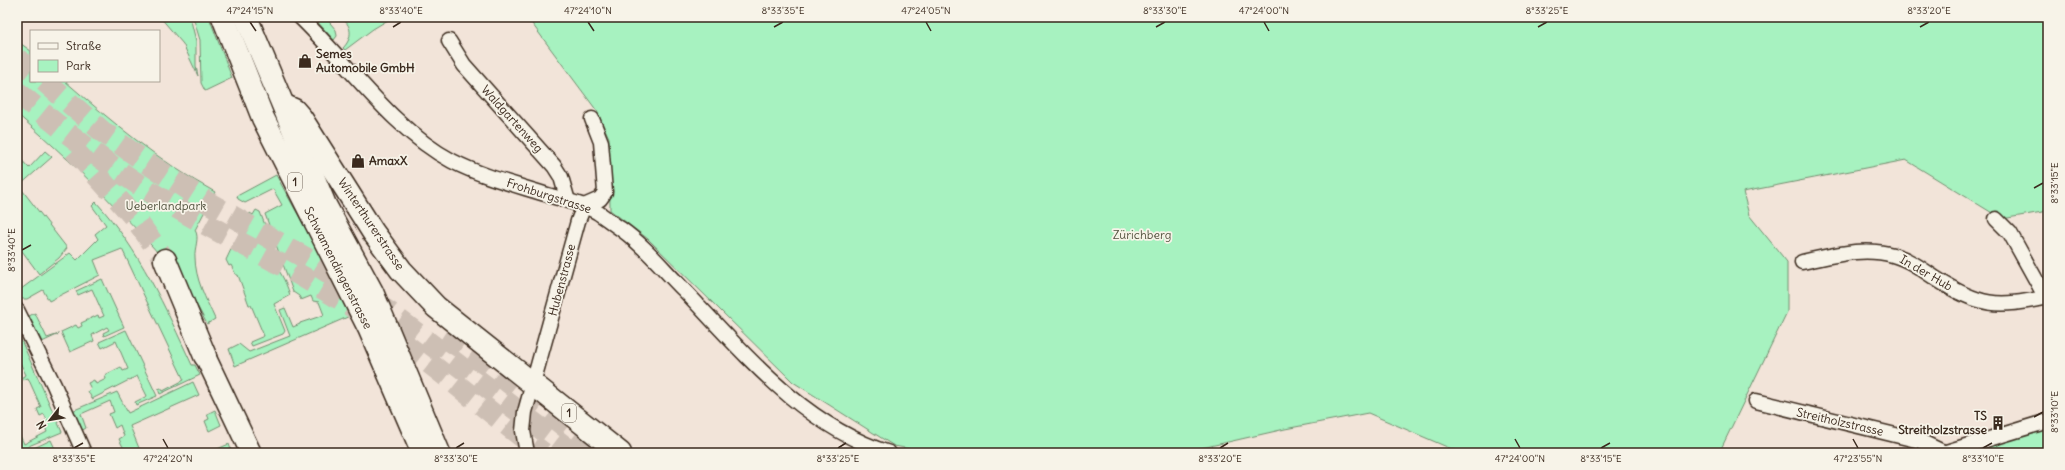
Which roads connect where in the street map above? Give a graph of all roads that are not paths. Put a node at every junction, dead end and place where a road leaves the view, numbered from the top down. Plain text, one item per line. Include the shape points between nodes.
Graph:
1 (224, 17) edge
2 (246, 17) edge
3 (300, 17) edge
4 (449, 41) dead end
5 (285, 106) junction
6 (263, 118) junction
7 (592, 119) dead end
8 (568, 201) junction
9 (584, 206) junction
10 (1996, 219) dead end
11 (165, 260) tunnel mouth
12 (1802, 262) dead end
13 (2047, 298) edge
14 (17, 310) edge
15 (205, 356) joint
16 (532, 384) junction
17 (1756, 401) dead end
18 (2048, 421) edge
19 (84, 453) edge
20 (251, 453) edge
21 (423, 453) edge
22 (439, 453) edge
23 (527, 453) edge
24 (620, 453) edge
25 (889, 453) edge
26 (1944, 453) edge

1 - 6 main road, Schwamendingenstrasse / 1
2 - 5 main road, Winterthurerstrasse / 1
3 - 8 street, Frohburgstrasse via 386,108 427,146 483,175
4 - 8 street, Waldgartenweg via 464,65 554,166 561,177
5 - 6 main road
5 - 16 main road, Winterthurerstrasse / 1 via 294,110 301,118 373,232 401,270 436,307
5 - 22 main road, Schwamendingenstrasse via 325,205 372,292
6 - 21 main road, Schwamendingenstrasse / 1 via 369,328
7 - 9 street via 601,142 605,192 600,198
8 - 9 street, Frohburgstrasse
9 - 16 street, Hubenstrasse
9 - 25 street, Frohburgstrasse via 598,213 642,247 747,359 791,398 830,426 873,448
10 - 13 street via 2010,233
11 - 15 main road
12 - 13 street, In der Hub via 1858,250 1893,254 1956,292 1975,300 2006,304
14 - 19 street
15 - 20 street
16 - 23 street, Hubenstrasse via 523,431
16 - 24 main road, Winterthurerstrasse / 1
17 - 26 street, Streitholzstrasse via 1920,441
18 - 26 street

